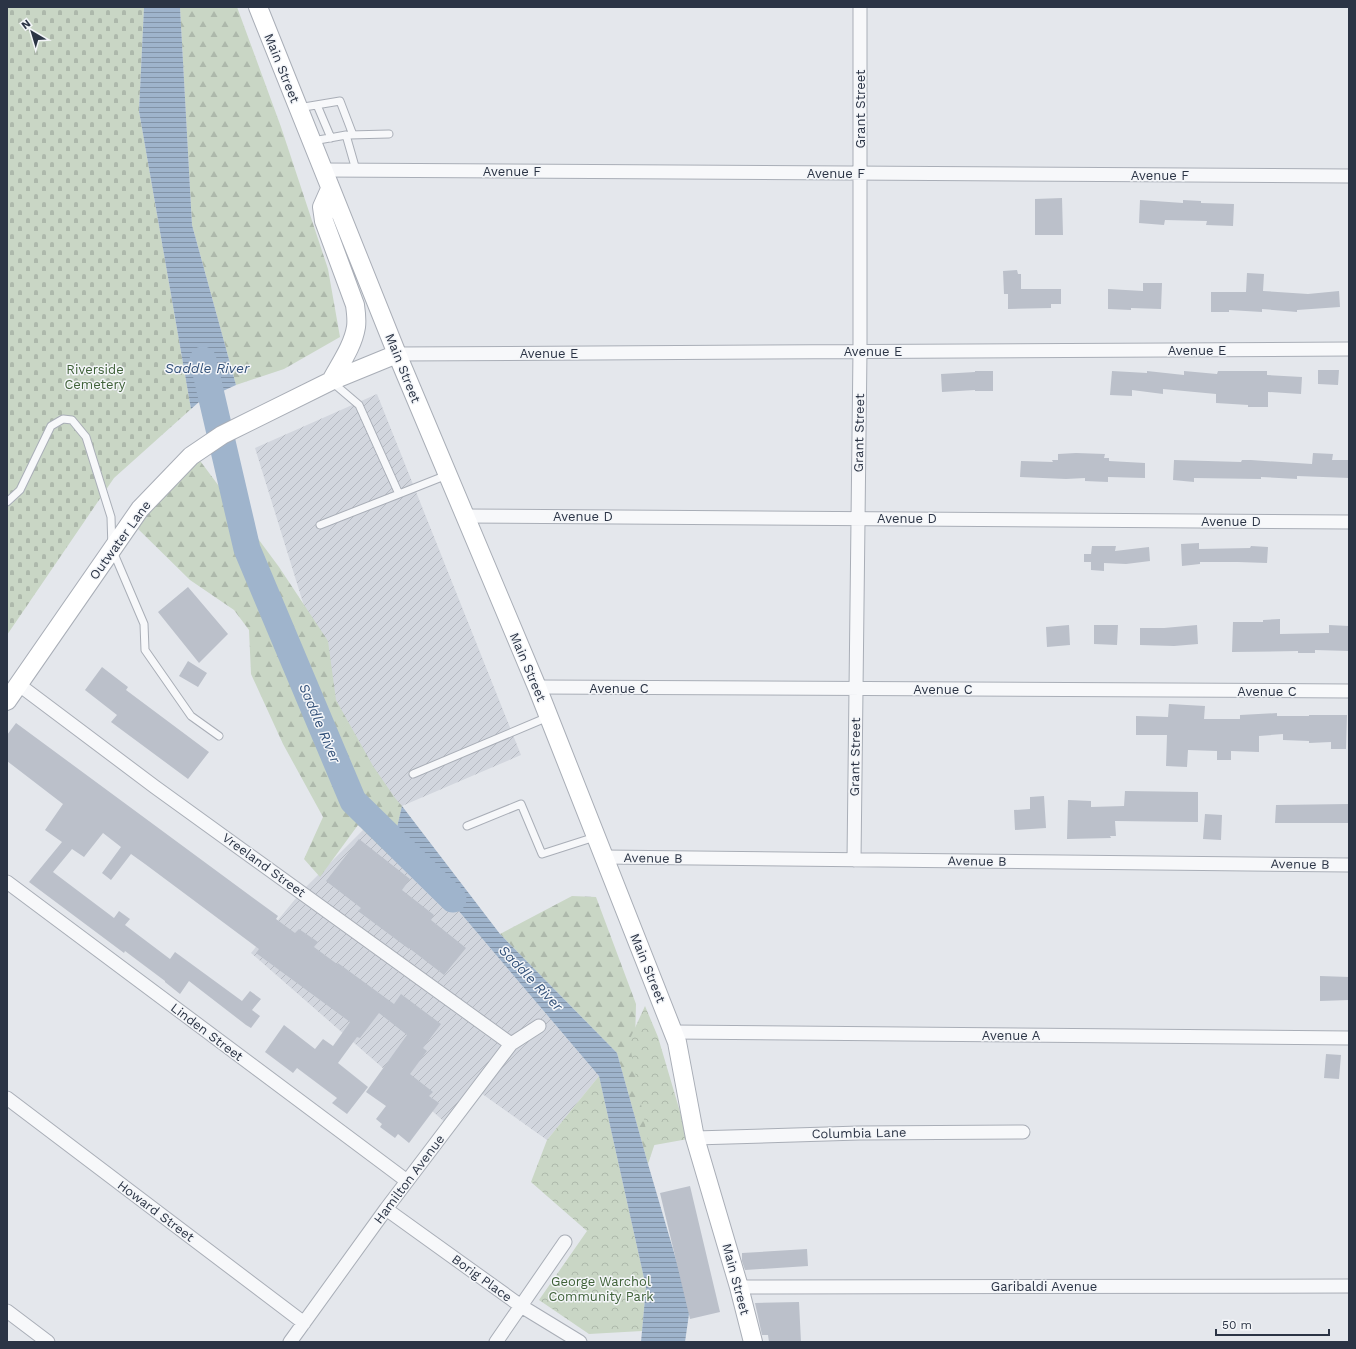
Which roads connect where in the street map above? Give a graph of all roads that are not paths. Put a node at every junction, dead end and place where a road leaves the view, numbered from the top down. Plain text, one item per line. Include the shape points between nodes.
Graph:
1 (258, 7) edge
2 (860, 7) edge
3 (317, 105) junction
4 (298, 108) junction
5 (389, 134) dead end
6 (350, 135) junction
7 (331, 138) junction
8 (311, 141) junction
9 (323, 170) junction
10 (356, 170) junction
11 (860, 173) junction
12 (1349, 176) edge
13 (330, 188) junction
14 (1349, 349) edge
15 (860, 351) junction
16 (397, 354) junction
17 (331, 381) junction
18 (447, 475) junction
19 (400, 494) junction
20 (7, 502) edge
21 (464, 516) junction
22 (858, 518) junction
23 (1349, 522) edge
24 (320, 524) dead end
25 (112, 549) junction
26 (18, 684) junction
27 (537, 687) junction
28 (856, 689) junction
29 (1349, 691) edge
30 (7, 701) edge
31 (548, 717) junction
32 (218, 736) dead end
33 (413, 774) dead end
34 (467, 826) dead end
35 (595, 837) junction
36 (604, 857) junction
37 (854, 860) junction
38 (1349, 865) edge
39 (7, 882) edge
40 (539, 1026) dead end
41 (673, 1032) junction
42 (1349, 1038) edge
43 (511, 1044) junction
44 (7, 1098) edge
45 (1023, 1132) dead end
46 (695, 1138) junction
47 (407, 1182) junction
48 (386, 1209) junction
49 (565, 1242) dead end
50 (1349, 1286) edge
51 (739, 1287) junction
52 (521, 1306) junction
53 (7, 1311) edge
54 (304, 1323) junction
55 (48, 1342) edge
56 (290, 1342) edge
57 (496, 1342) edge
58 (580, 1342) edge
59 (753, 1342) edge

1 - 4 street, Main Street
2 - 11 street, Grant Street
3 - 4 lane
3 - 6 lane via 340,101
3 - 7 lane
4 - 8 street, Main Street
5 - 6 lane
6 - 7 lane
6 - 10 lane
7 - 8 lane
8 - 9 street, Main Street
9 - 10 street, Avenue F
9 - 13 street, Main Street
10 - 11 street, Avenue F
11 - 12 street, Avenue F
11 - 15 street, Grant Street
13 - 16 street, Main Street
13 - 17 street via 322,206 324,220 355,305 356,316 353,337
14 - 15 street, Avenue E
15 - 16 street, Avenue E
15 - 22 street, Grant Street
16 - 17 street, Outwater Lane
16 - 18 street, Main Street
17 - 19 lane via 359,405
17 - 25 street, Outwater Lane via 222,435 192,456 140,509
18 - 19 lane
18 - 21 street, Main Street
19 - 24 lane
20 - 25 lane via 20,490 51,426 63,419 72,420 86,437 110,517
21 - 22 street, Avenue D
21 - 27 street, Main Street
22 - 23 street, Avenue D
22 - 28 street, Grant Street
25 - 26 street, Outwater Lane
25 - 32 lane via 144,624 145,650 191,716
26 - 30 street, Outwater Lane
26 - 43 street, Vreeland Street
27 - 28 street, Avenue C
27 - 31 street, Main Street
28 - 29 street, Avenue C
28 - 37 street, Grant Street
31 - 33 lane
31 - 35 street, Main Street
34 - 35 lane via 522,804 542,854
35 - 36 street, Main Street
36 - 37 street, Avenue B
36 - 41 street, Main Street
37 - 38 street, Avenue B
39 - 47 street, Linden Street
40 - 43 street, Hamilton Avenue
41 - 42 street, Avenue A
41 - 46 street, Main Street
43 - 47 street, Hamilton Avenue
44 - 54 street, Howard Street
45 - 46 street, Columbia Lane
46 - 51 street, Main Street
47 - 48 street, Hamilton Avenue
48 - 52 street, Borig Place
48 - 54 street, Hamilton Avenue
49 - 52 street
50 - 51 street, Garibaldi Avenue
51 - 59 street, Main Street
52 - 57 street
52 - 58 street, Borig Place
53 - 55 street
54 - 56 street, Hamilton Avenue

